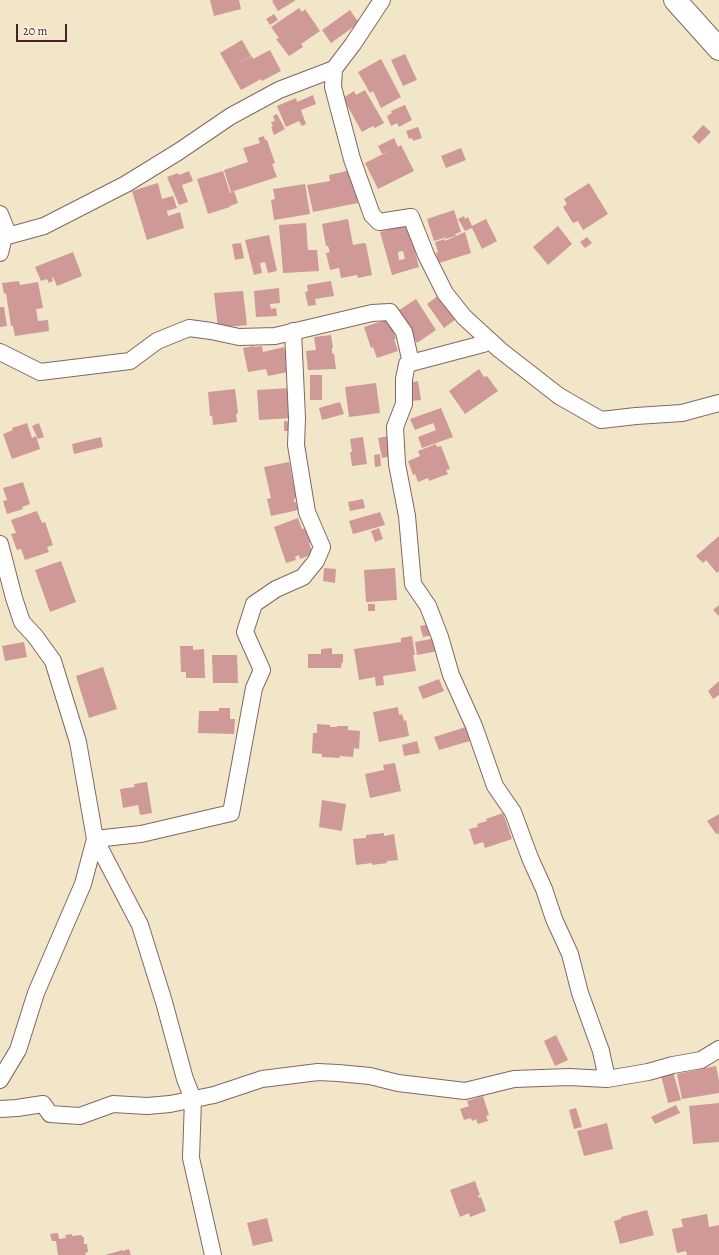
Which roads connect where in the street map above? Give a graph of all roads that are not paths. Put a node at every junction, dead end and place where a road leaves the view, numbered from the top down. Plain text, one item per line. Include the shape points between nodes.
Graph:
1 (382, 0) edge
2 (675, 0) edge
3 (719, 49) edge
4 (334, 68) junction
5 (0, 214) edge
6 (4, 236) junction
7 (0, 253) edge
8 (293, 331) junction
9 (489, 340) junction
10 (0, 352) edge
11 (411, 364) junction
12 (719, 403) edge
13 (0, 544) edge
14 (95, 839) junction
15 (719, 1049) edge
16 (607, 1079) junction
17 (0, 1080) edge
18 (193, 1099) junction
19 (0, 1109) edge
20 (213, 1255) edge

1 - 4 street
2 - 3 street
4 - 6 street via 279,90 251,105 126,184 44,226
4 - 9 street via 333,87 352,159 372,215 379,222 411,217 426,255 446,293 464,317
5 - 6 street via 6,229
6 - 7 street
8 - 10 street via 275,336 239,337 189,328 157,341 130,361 40,372
8 - 11 street via 372,313 390,312 404,332
8 - 14 street via 296,445 307,512 322,547 316,561 303,577 276,589 254,604 245,632 262,670 254,688 231,813 141,834
9 - 11 street via 483,344
9 - 12 street via 559,396 601,420 682,413
11 - 16 street via 407,364 404,404 395,427 397,464 407,516 413,584 428,606 451,675 474,726 495,786 513,812 570,954 580,993 601,1051
13 - 14 street via 22,622 53,661 78,742
14 - 17 street via 83,884 36,993 18,1050
14 - 18 street via 140,925
15 - 16 street via 701,1060
16 - 18 street via 514,1079 465,1091 357,1075 318,1072 262,1079 214,1095
18 - 19 street via 147,1106 113,1104 80,1116 50,1114 43,1104
18 - 20 street via 191,1158

